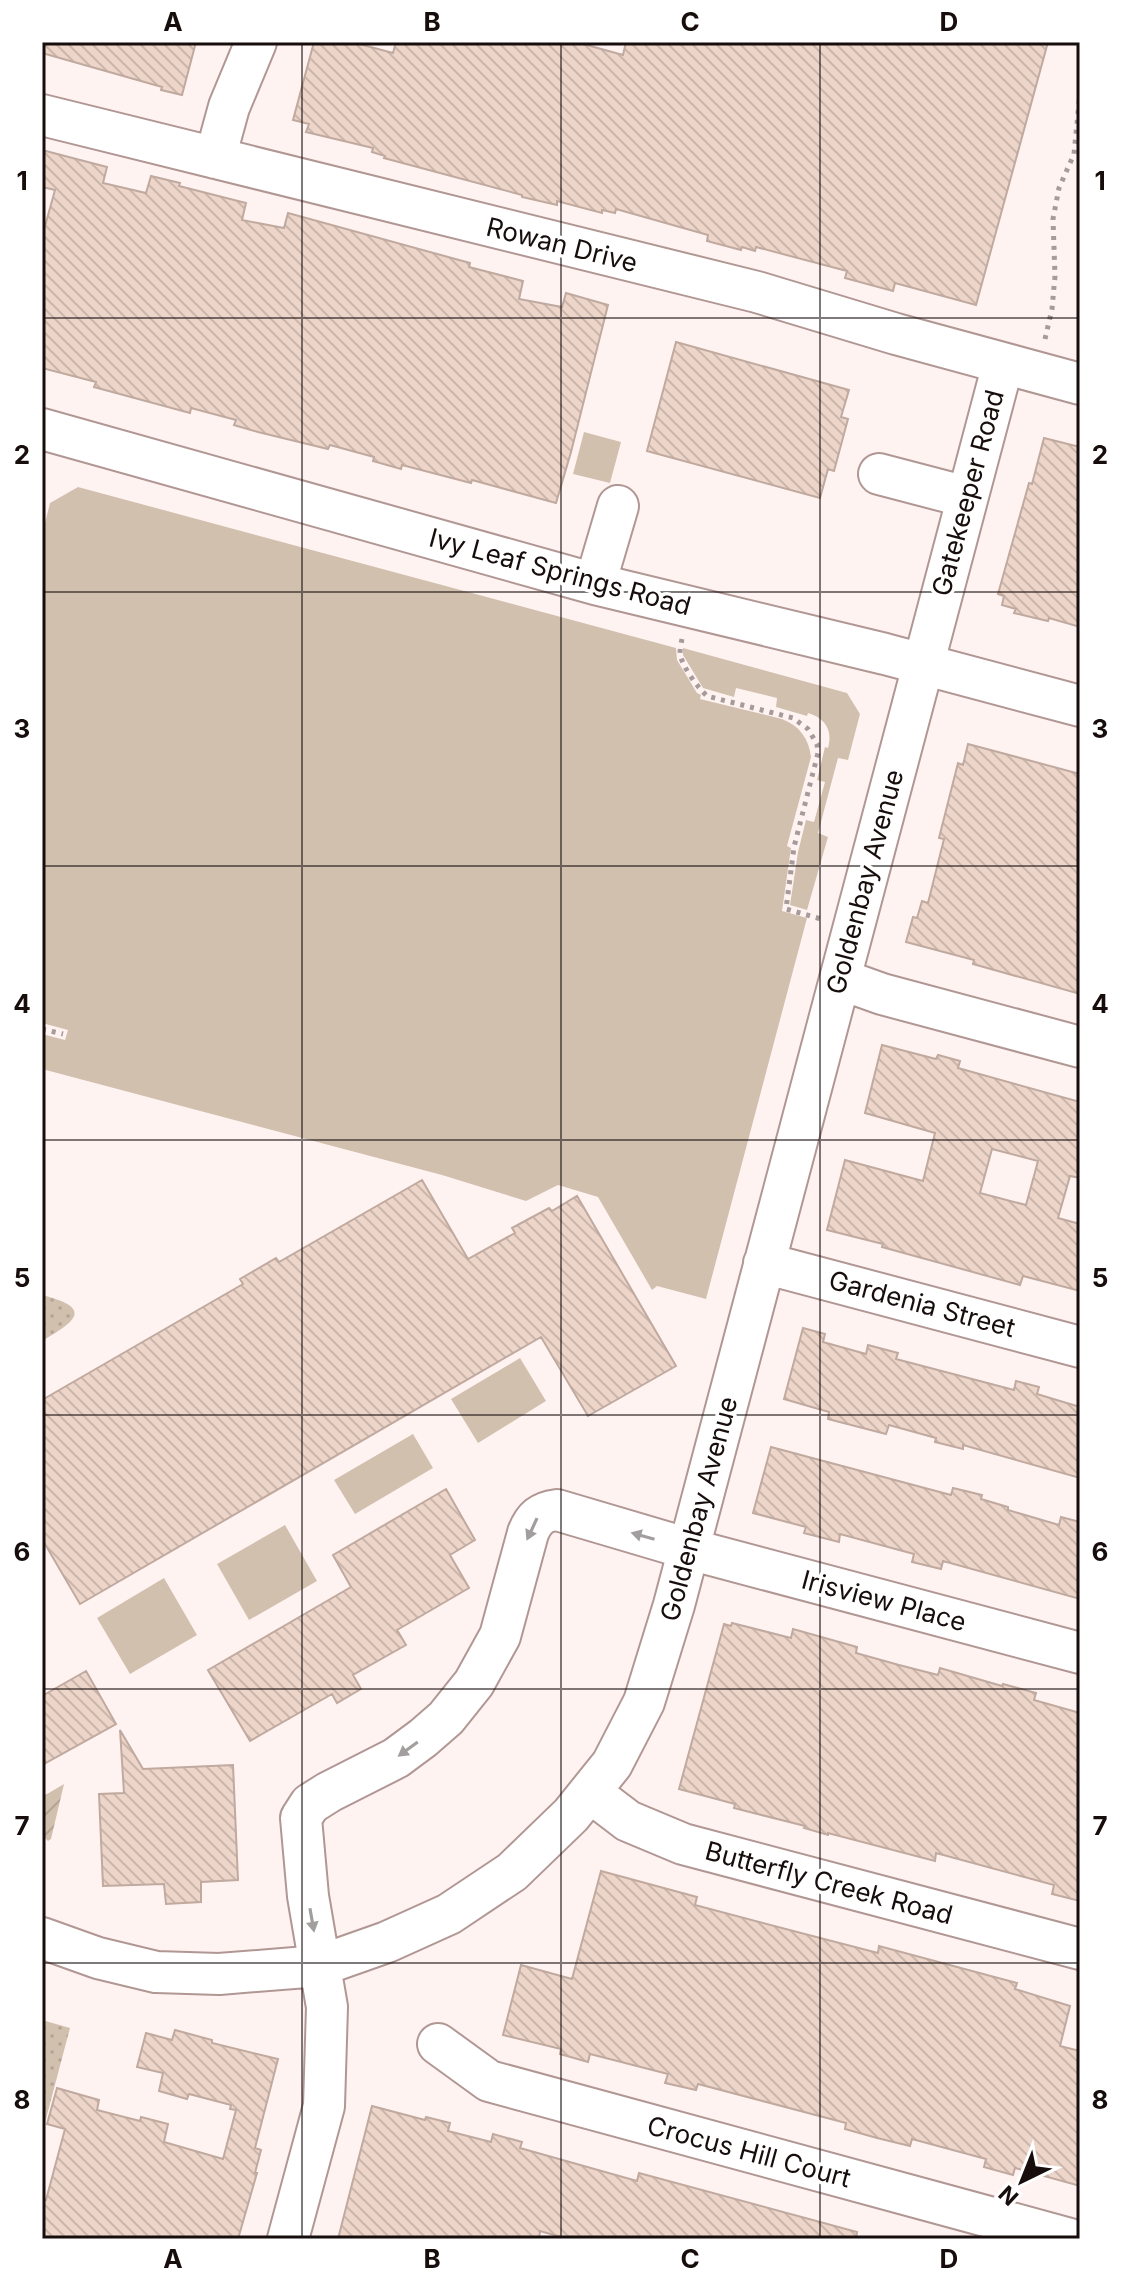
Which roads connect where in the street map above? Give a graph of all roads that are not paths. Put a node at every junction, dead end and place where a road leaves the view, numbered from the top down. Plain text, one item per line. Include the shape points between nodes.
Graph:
1 (256, 42) edge
2 (42, 115) edge
3 (215, 158) junction
4 (1003, 364) junction
5 (1080, 384) edge
6 (42, 429) edge
7 (879, 474) dead end
8 (967, 497) junction
9 (618, 506) dead end
10 (595, 584) junction
11 (934, 622) joint
12 (923, 664) junction
13 (1080, 706) edge
14 (840, 979) junction
15 (1080, 1047) edge
16 (764, 1263) junction
17 (1080, 1347) edge
18 (689, 1549) junction
19 (1080, 1653) edge
20 (590, 1792) junction
21 (42, 1938) edge
22 (1080, 1949) edge
23 (319, 1966) junction
24 (438, 2044) dead end
25 (288, 2239) edge
26 (1070, 2239) edge

1 - 3 street
2 - 3 street, Rowan Drive
3 - 4 street, Rowan Drive via 757,292
4 - 5 street, Rowan Drive
4 - 8 street, Gatekeeper Road
6 - 10 street, Ivy Leaf Springs Road
7 - 8 street
8 - 11 street, Gatekeeper Road
9 - 10 street
10 - 12 street, Ivy Leaf Springs Road
11 - 12 street, Goldenbay Avenue
12 - 13 street, Ivy Leaf Springs Road
12 - 14 street, Goldenbay Avenue
14 - 15 street
14 - 16 street, Goldenbay Avenue
16 - 17 street, Gardenia Street
16 - 18 street, Goldenbay Avenue
18 - 19 street, Irisview Place
18 - 20 street, Goldenbay Avenue via 644,1702 612,1764
18 -> 23 street, Irisview Place via 557,1510 533,1521 500,1636 474,1683 423,1738 310,1804 301,1818
20 - 22 street, Butterfly Creek Road via 628,1821 683,1844
20 - 23 street, Goldenbay Avenue via 512,1872 449,1914
21 - 23 street, Goldenbay Avenue via 156,1972 219,1974
23 - 25 street, Irisview Place via 327,2007 324,2106
24 - 26 street, Crocus Hill Court via 489,2081

